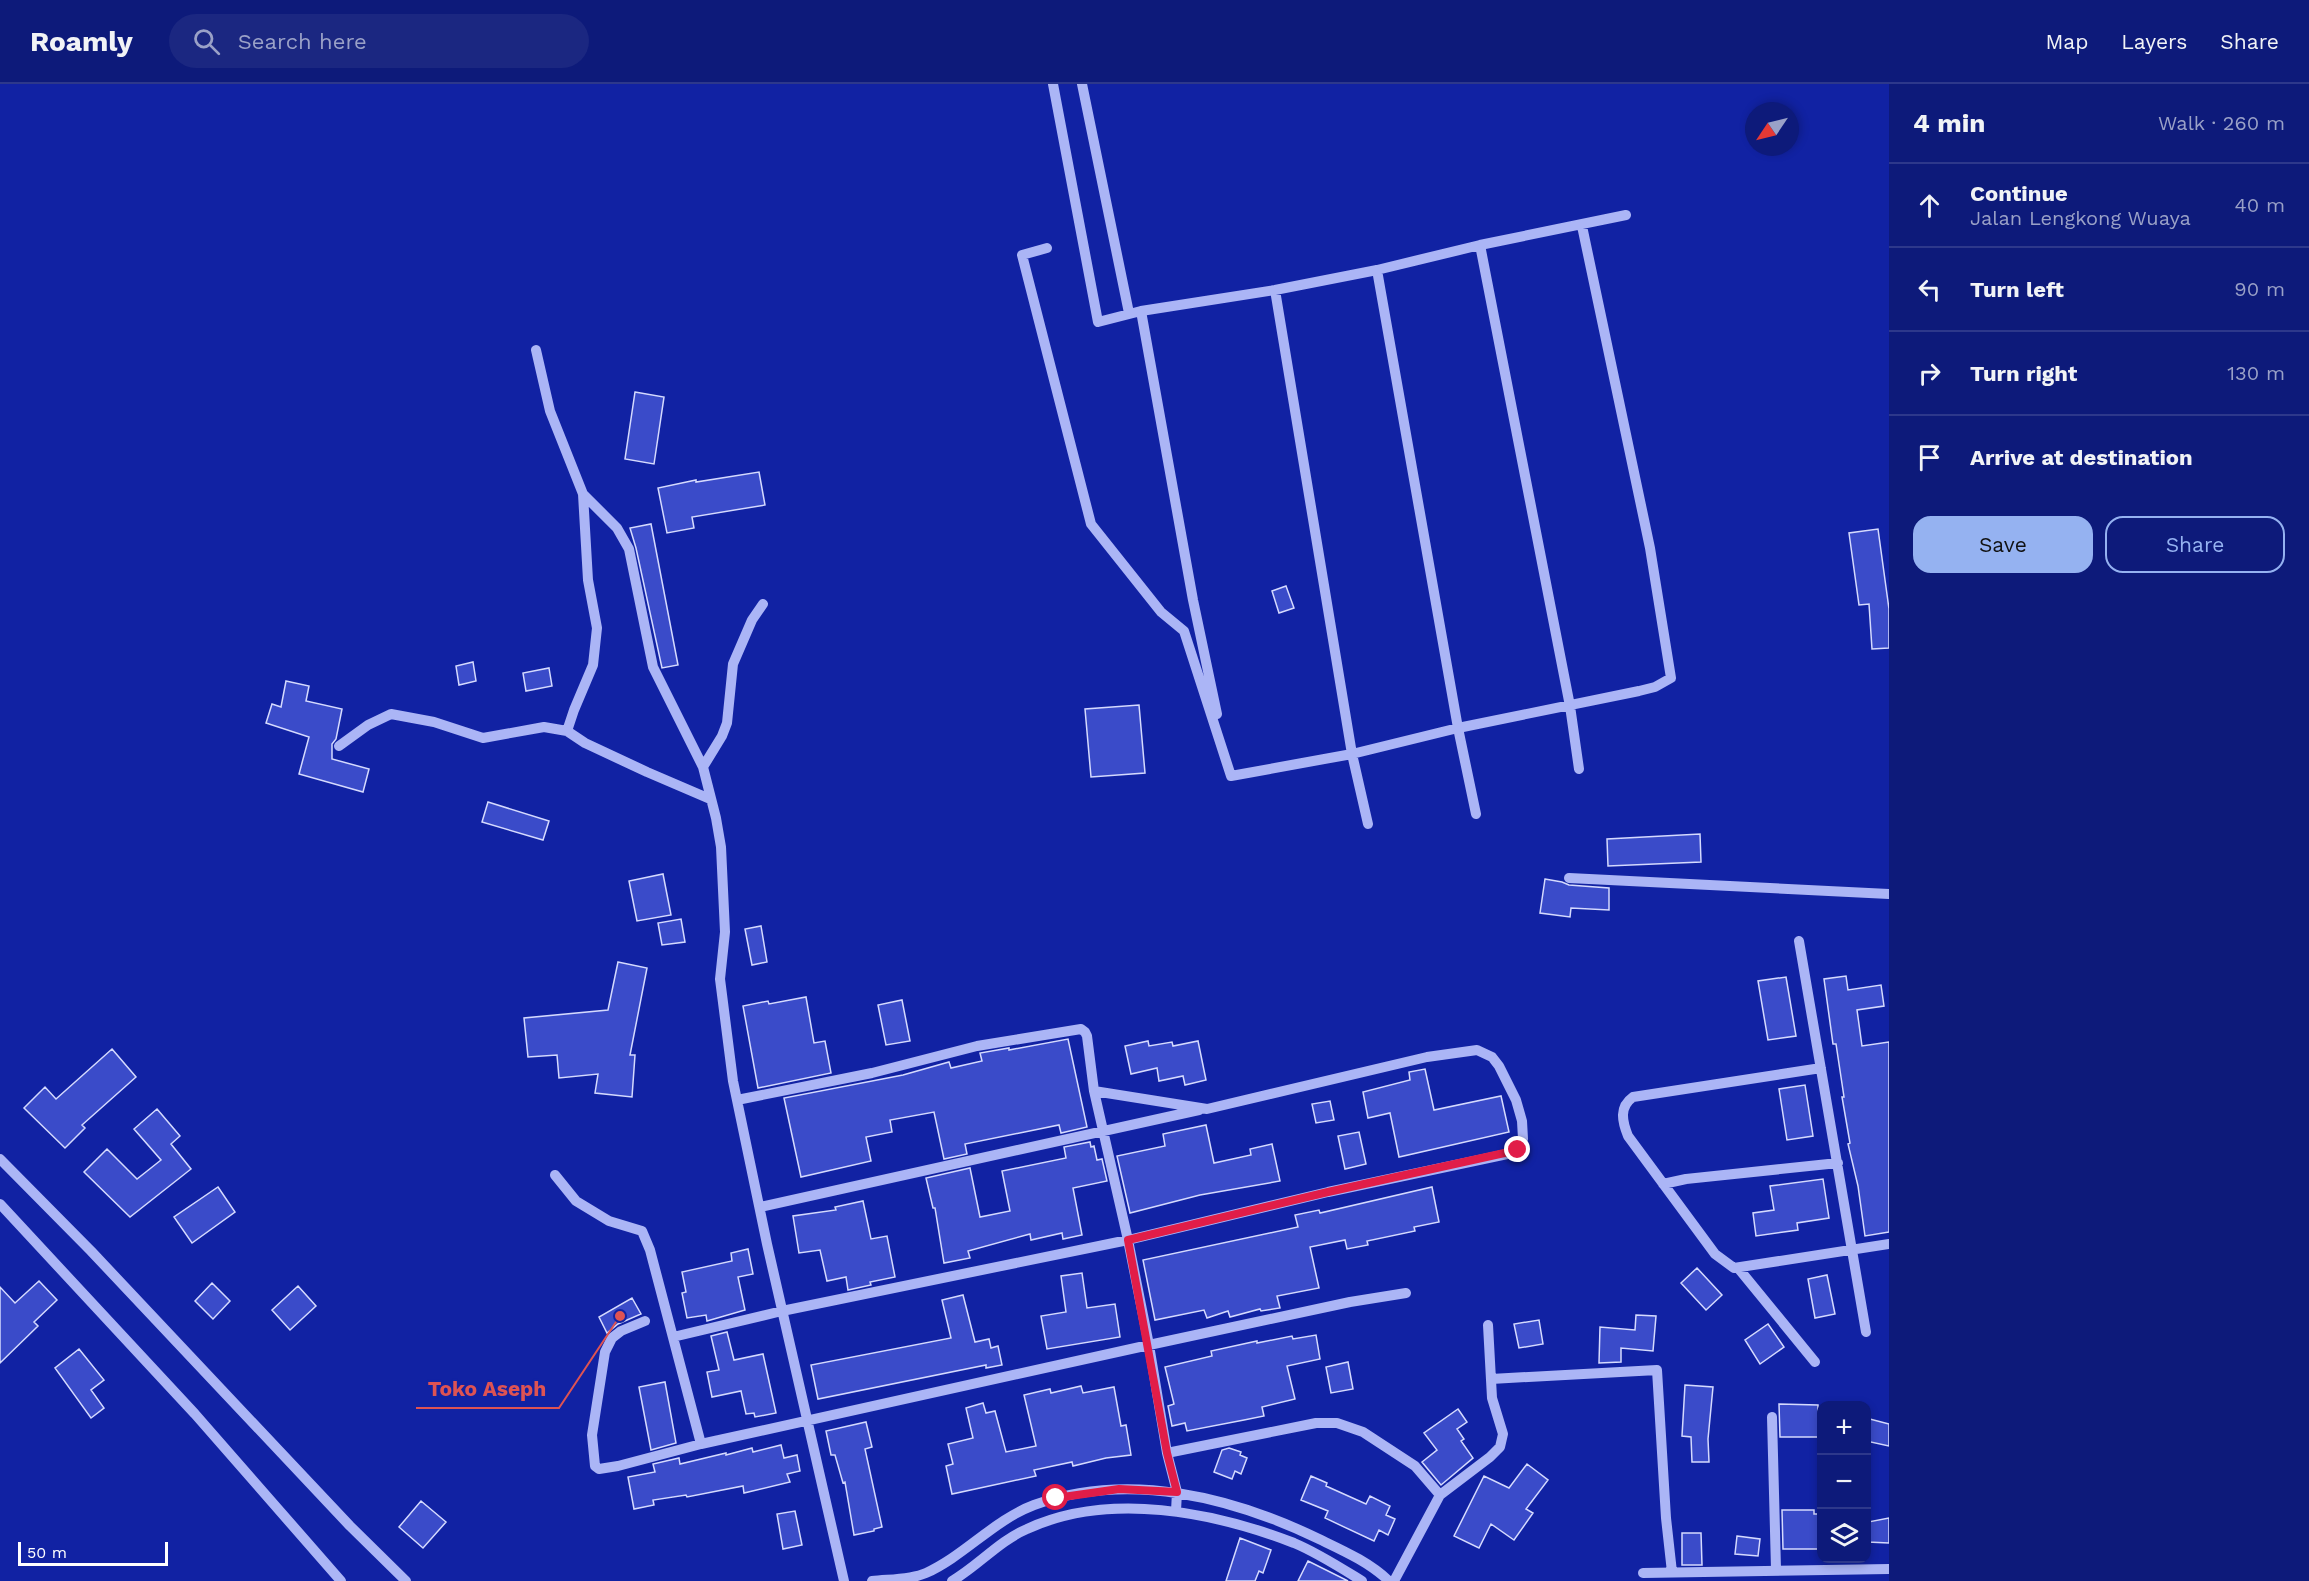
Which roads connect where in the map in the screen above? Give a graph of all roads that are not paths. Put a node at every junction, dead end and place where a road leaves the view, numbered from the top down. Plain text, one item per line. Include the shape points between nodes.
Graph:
1 (1053, 84) edge
2 (1082, 84) edge
3 (1626, 215) dead end
4 (1582, 226) junction
5 (1480, 245) junction
6 (1047, 248) dead end
7 (1377, 270) junction
8 (1275, 290) junction
9 (1135, 312) junction
10 (536, 350) dead end
11 (583, 494) junction
12 (763, 604) dead end
13 (1570, 706) junction
14 (1458, 728) junction
15 (567, 731) junction
16 (339, 746) dead end
17 (1352, 754) junction
18 (703, 767) junction
19 (1579, 769) dead end
20 (1231, 776) junction
21 (710, 799) junction
22 (1476, 814) dead end
23 (1368, 824) dead end
24 (1569, 878) dead end
25 (1889, 894) edge
26 (1799, 941) dead end
27 (1821, 1068) junction
28 (1094, 1090) junction
29 (737, 1100) junction
30 (1207, 1109) junction
31 (1103, 1131) junction
32 (0, 1159) edge
33 (1838, 1163) junction
34 (555, 1175) dead end
35 (1663, 1184) junction
36 (0, 1204) edge
37 (759, 1207) junction
38 (1128, 1240) junction
39 (1889, 1244) edge
40 (1851, 1250) junction
41 (1739, 1269) junction
42 (1406, 1293) dead end
43 (782, 1311) junction
44 (645, 1321) dead end
45 (1488, 1325) dead end
46 (1866, 1332) dead end
47 (673, 1336) junction
48 (1149, 1345) junction
49 (1815, 1362) dead end
50 (1491, 1379) junction
51 (1772, 1417) dead end
52 (807, 1421) junction
53 (701, 1444) junction
54 (1167, 1453) junction
55 (1177, 1492) junction
56 (1440, 1495) junction
57 (1176, 1511) junction
58 (1776, 1569) junction
59 (1889, 1569) edge
60 (1672, 1572) junction
61 (1643, 1573) dead end
62 (341, 1581) edge
63 (406, 1581) edge
64 (844, 1581) edge
65 (872, 1581) edge
66 (952, 1581) edge
67 (1362, 1581) edge
68 (1392, 1581) edge

1 - 9 street via 1098,322
2 - 9 street
3 - 4 street
4 - 5 street
4 - 13 street via 1650,548 1671,678 1655,687
5 - 7 street
5 - 13 street
6 - 20 street via 1022,255 1091,524 1161,612 1184,632
7 - 8 street
7 - 14 street
8 - 9 street
8 - 17 street
9 - 20 street
10 - 11 street via 550,411
11 - 15 street via 588,580 597,627 593,665
11 - 18 street via 604,514 629,549 653,667
12 - 18 street via 733,664 727,723
13 - 14 street
13 - 19 street
14 - 17 street
14 - 22 street
15 - 16 street via 544,727 483,738 434,722 391,714
15 - 21 street
17 - 20 street
17 - 23 street
18 - 21 street
21 - 29 street via 721,847 725,932 720,979
24 - 25 street
26 - 27 street
27 - 33 street
27 - 35 street via 1628,1101 1623,1123 1628,1136
28 - 29 street via 1087,1036 1076,1029 977,1046 872,1073
28 - 30 street
28 - 31 street
29 - 37 street
30 - 31 street
30 - 38 street via 1427,1057 1477,1050 1492,1058 1504,1076 1516,1100 1523,1139 1512,1153
31 - 37 street
31 - 38 street
32 - 63 street
33 - 35 street
33 - 40 street
34 - 47 street via 576,1202 609,1221 642,1231
35 - 41 street via 1715,1254
36 - 62 street via 195,1414
37 - 43 street
38 - 43 street
38 - 48 street
39 - 40 street
40 - 41 street
40 - 46 street
41 - 49 street
42 - 48 street
43 - 47 street
43 - 52 street
44 - 53 street via 621,1331 605,1352 592,1435 595,1466 618,1466
45 - 50 street
47 - 53 street
48 - 52 street
48 - 54 street
50 - 56 street via 1492,1398 1503,1434 1500,1446
50 - 60 street via 1657,1370
51 - 58 street
52 - 53 street
52 - 64 street
54 - 55 street
54 - 56 street via 1316,1423 1338,1423 1363,1432 1415,1466
55 - 57 street
55 - 65 street via 1119,1489 1048,1501 1031,1506 992,1529 926,1573
55 - 68 street via 1299,1529 1352,1555
56 - 68 street
57 - 66 street via 1113,1508 1068,1515 1028,1528
57 - 67 street via 1295,1544
58 - 59 street
58 - 60 street
60 - 61 street

